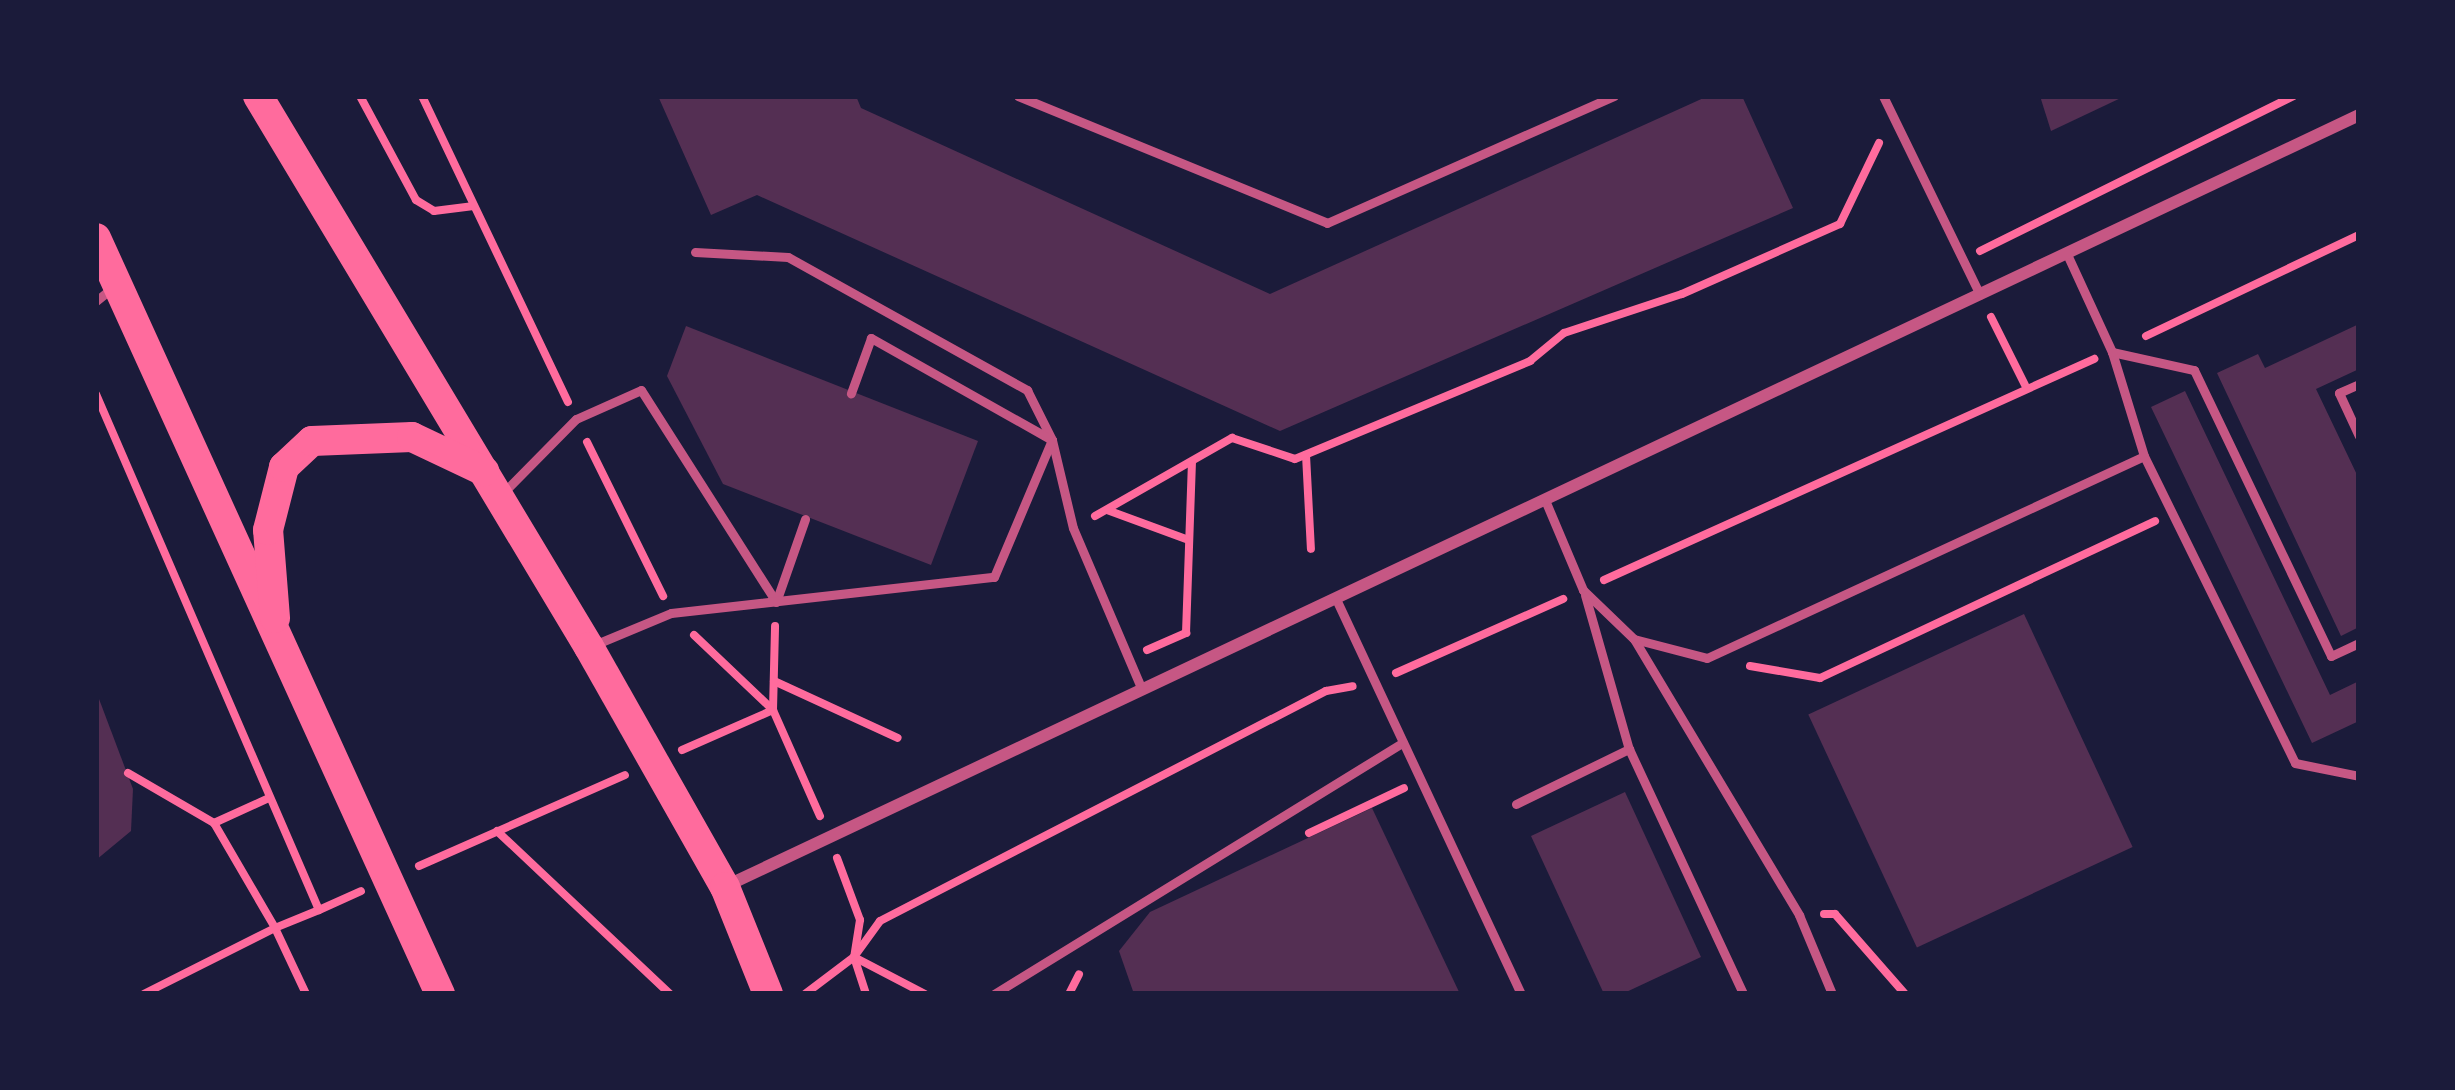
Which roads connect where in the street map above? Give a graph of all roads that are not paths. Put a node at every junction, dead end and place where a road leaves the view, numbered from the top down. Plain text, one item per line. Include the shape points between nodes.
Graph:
1 (258, 96) edge
2 (1018, 96) edge
3 (1614, 96) edge
4 (1882, 96) edge
5 (2359, 116) edge
6 (96, 238) edge
7 (96, 251) edge
8 (695, 252) dead end
9 (2066, 254) junction
10 (106, 294) edge
11 (1980, 295) junction
12 (2112, 352) junction
13 (2359, 384) edge
14 (851, 393) dead end
15 (2359, 436) edge
16 (1052, 440) junction
17 (2144, 456) junction
18 (493, 483) junction
19 (1545, 500) junction
20 (805, 519) dead end
21 (1583, 590) junction
22 (1336, 598) junction
23 (776, 602) junction
24 (1634, 639) junction
25 (277, 640) junction
26 (2359, 643) edge
27 (590, 647) junction
28 (1142, 690) junction
29 (1403, 742) junction
30 (1629, 749) junction
31 (2359, 776) edge
32 (1516, 803) dead end
33 (725, 887) junction
34 (440, 994) edge
35 (769, 994) edge
36 (994, 994) edge
37 (1521, 994) edge
38 (1743, 994) edge
39 (1832, 994) edge

1 - 18 main road
2 - 3 lane via 1327,223
4 - 11 lane
5 - 9 street
6 - 10 main road
7 - 10 street
8 - 16 lane via 788,257 1027,390
9 - 11 street
9 - 12 lane
10 - 25 main road
11 - 19 street
12 - 17 lane
12 - 26 lane via 2194,370 2331,656
13 - 15 lane via 2339,393
14 - 16 lane via 871,338
16 - 23 lane via 994,577
16 - 28 lane via 1072,528
17 - 24 lane via 1707,658
17 - 31 lane via 2295,763
18 - 23 lane via 576,419 641,390
18 - 25 main road via 412,437 312,441 284,467 268,530
18 - 27 main road
19 - 21 lane
19 - 22 street
20 - 23 lane
21 - 24 lane
21 - 30 lane
22 - 28 street
22 - 29 lane
23 - 27 lane via 671,613
24 - 39 lane via 1799,915
25 - 34 main road
27 - 33 main road
28 - 33 street
29 - 36 lane
29 - 37 lane
30 - 32 lane
30 - 38 lane
33 - 35 main road

